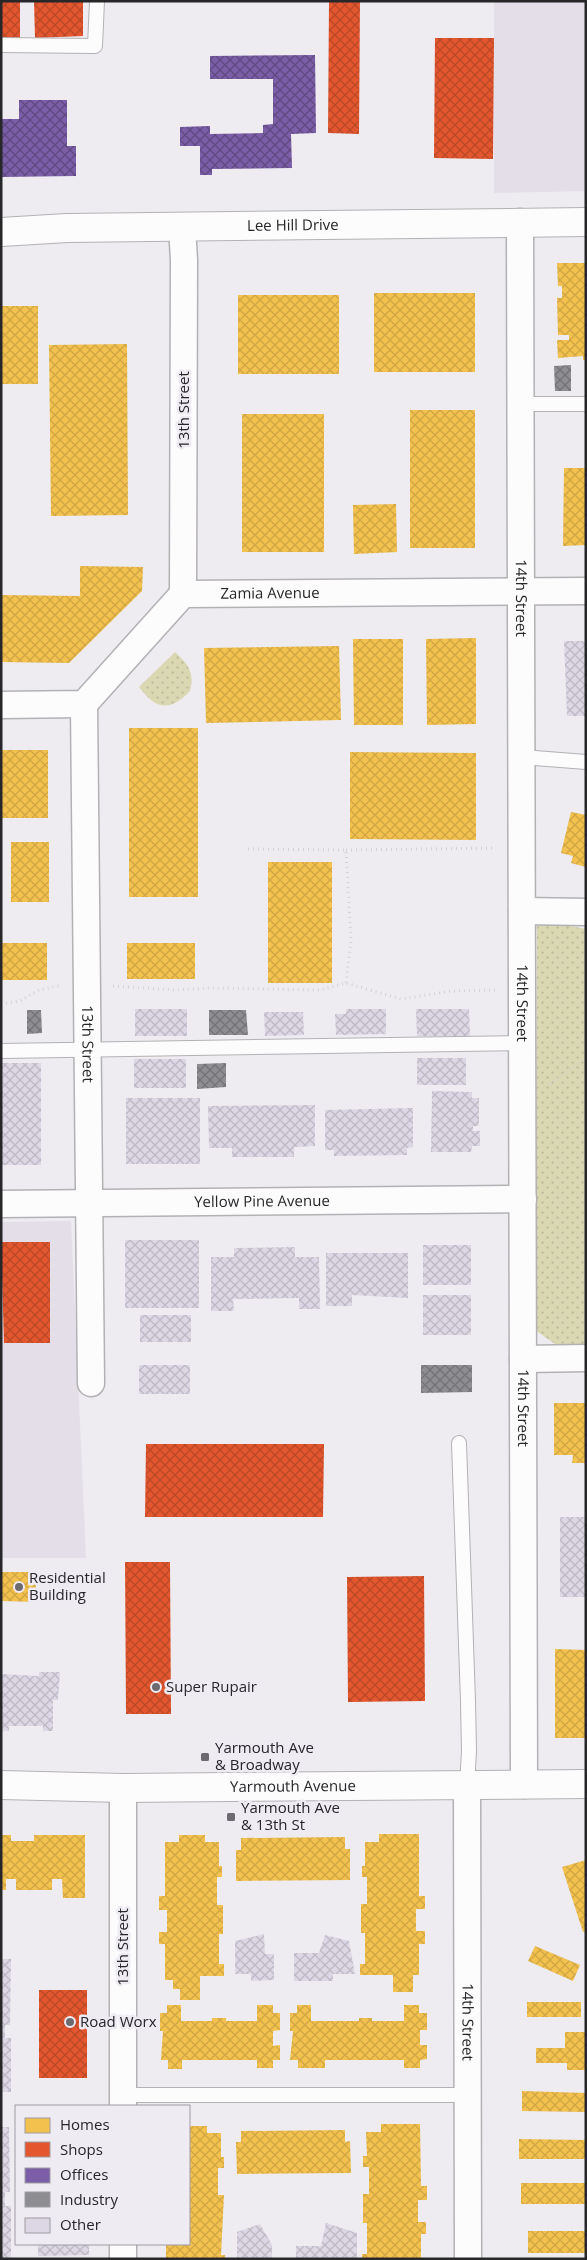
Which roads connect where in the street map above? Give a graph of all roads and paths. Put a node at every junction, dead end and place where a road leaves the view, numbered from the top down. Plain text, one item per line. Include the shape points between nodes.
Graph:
1 (97, 1) edge
2 (1, 45) edge
3 (520, 222) junction
4 (586, 222) edge
5 (182, 226) junction
6 (1, 232) edge
7 (521, 404) junction
8 (586, 404) edge
9 (521, 591) junction
10 (586, 591) edge
11 (183, 594) junction
12 (84, 704) junction
13 (1, 705) edge
14 (522, 757) junction
15 (586, 762) edge
16 (522, 848) junction
17 (248, 849) dead end
18 (346, 850) junction
19 (522, 910) junction
20 (586, 912) edge
21 (346, 983) junction
22 (87, 985) junction
23 (522, 990) junction
24 (1, 1004) edge
25 (522, 1043) junction
26 (1, 1050) edge
27 (88, 1050) junction
28 (586, 1058) edge
29 (549, 1084) dead end
30 (523, 1199) junction
31 (90, 1203) junction
32 (1, 1204) edge
33 (523, 1358) junction
34 (586, 1358) edge
35 (92, 1383) dead end
36 (459, 1443) dead end
37 (586, 1784) edge
38 (1, 1785) edge
39 (524, 1785) junction
40 (467, 1786) junction
41 (123, 1788) junction
42 (467, 2095) junction
43 (123, 2100) edge
44 (123, 2245) edge
45 (123, 2259) edge
46 (468, 2259) edge

1 - 2 lane via 95,46
3 - 4 street, Lee Hill Drive
3 - 5 street, Lee Hill Drive
3 - 7 street, 14th Street
5 - 6 street, Lee Hill Drive
5 - 11 street, 13th Street
7 - 8 lane
7 - 9 street, 14th Street
9 - 10 street, Zamia Avenue
9 - 11 street, Zamia Avenue
9 - 14 street, 14th Street
11 - 12 street
12 - 13 street
12 - 22 street, 13th Street
14 - 15 lane
14 - 16 street, 14th Street
16 - 18 path
16 - 19 street, 14th Street
17 - 18 path
18 - 21 path via 351,940
19 - 20 street
19 - 23 street, 14th Street
21 - 22 path via 320,990 175,990
21 - 23 path via 402,999 452,991
22 - 24 path via 55,986 39,990 20,1001
22 - 27 street, 13th Street
23 - 25 street, 14th Street
25 - 27 lane
25 - 30 street, 14th Street
26 - 27 lane
27 - 31 street, 13th Street
28 - 29 path
30 - 31 street, Yellow Pine Avenue
30 - 33 street, 14th Street
31 - 32 street, Yellow Pine Avenue
31 - 35 street, 13th Street
33 - 34 street
33 - 39 street, 14th Street
36 - 40 lane via 468,1701
37 - 39 street, Yarmouth Avenue
38 - 41 street, Yarmouth Avenue
39 - 40 street, Yarmouth Avenue
40 - 41 street, Yarmouth Avenue
40 - 42 street, 14th Street
41 - 43 street, 13th Street
42 - 43 lane
42 - 46 street, 14th Street
44 - 45 street

